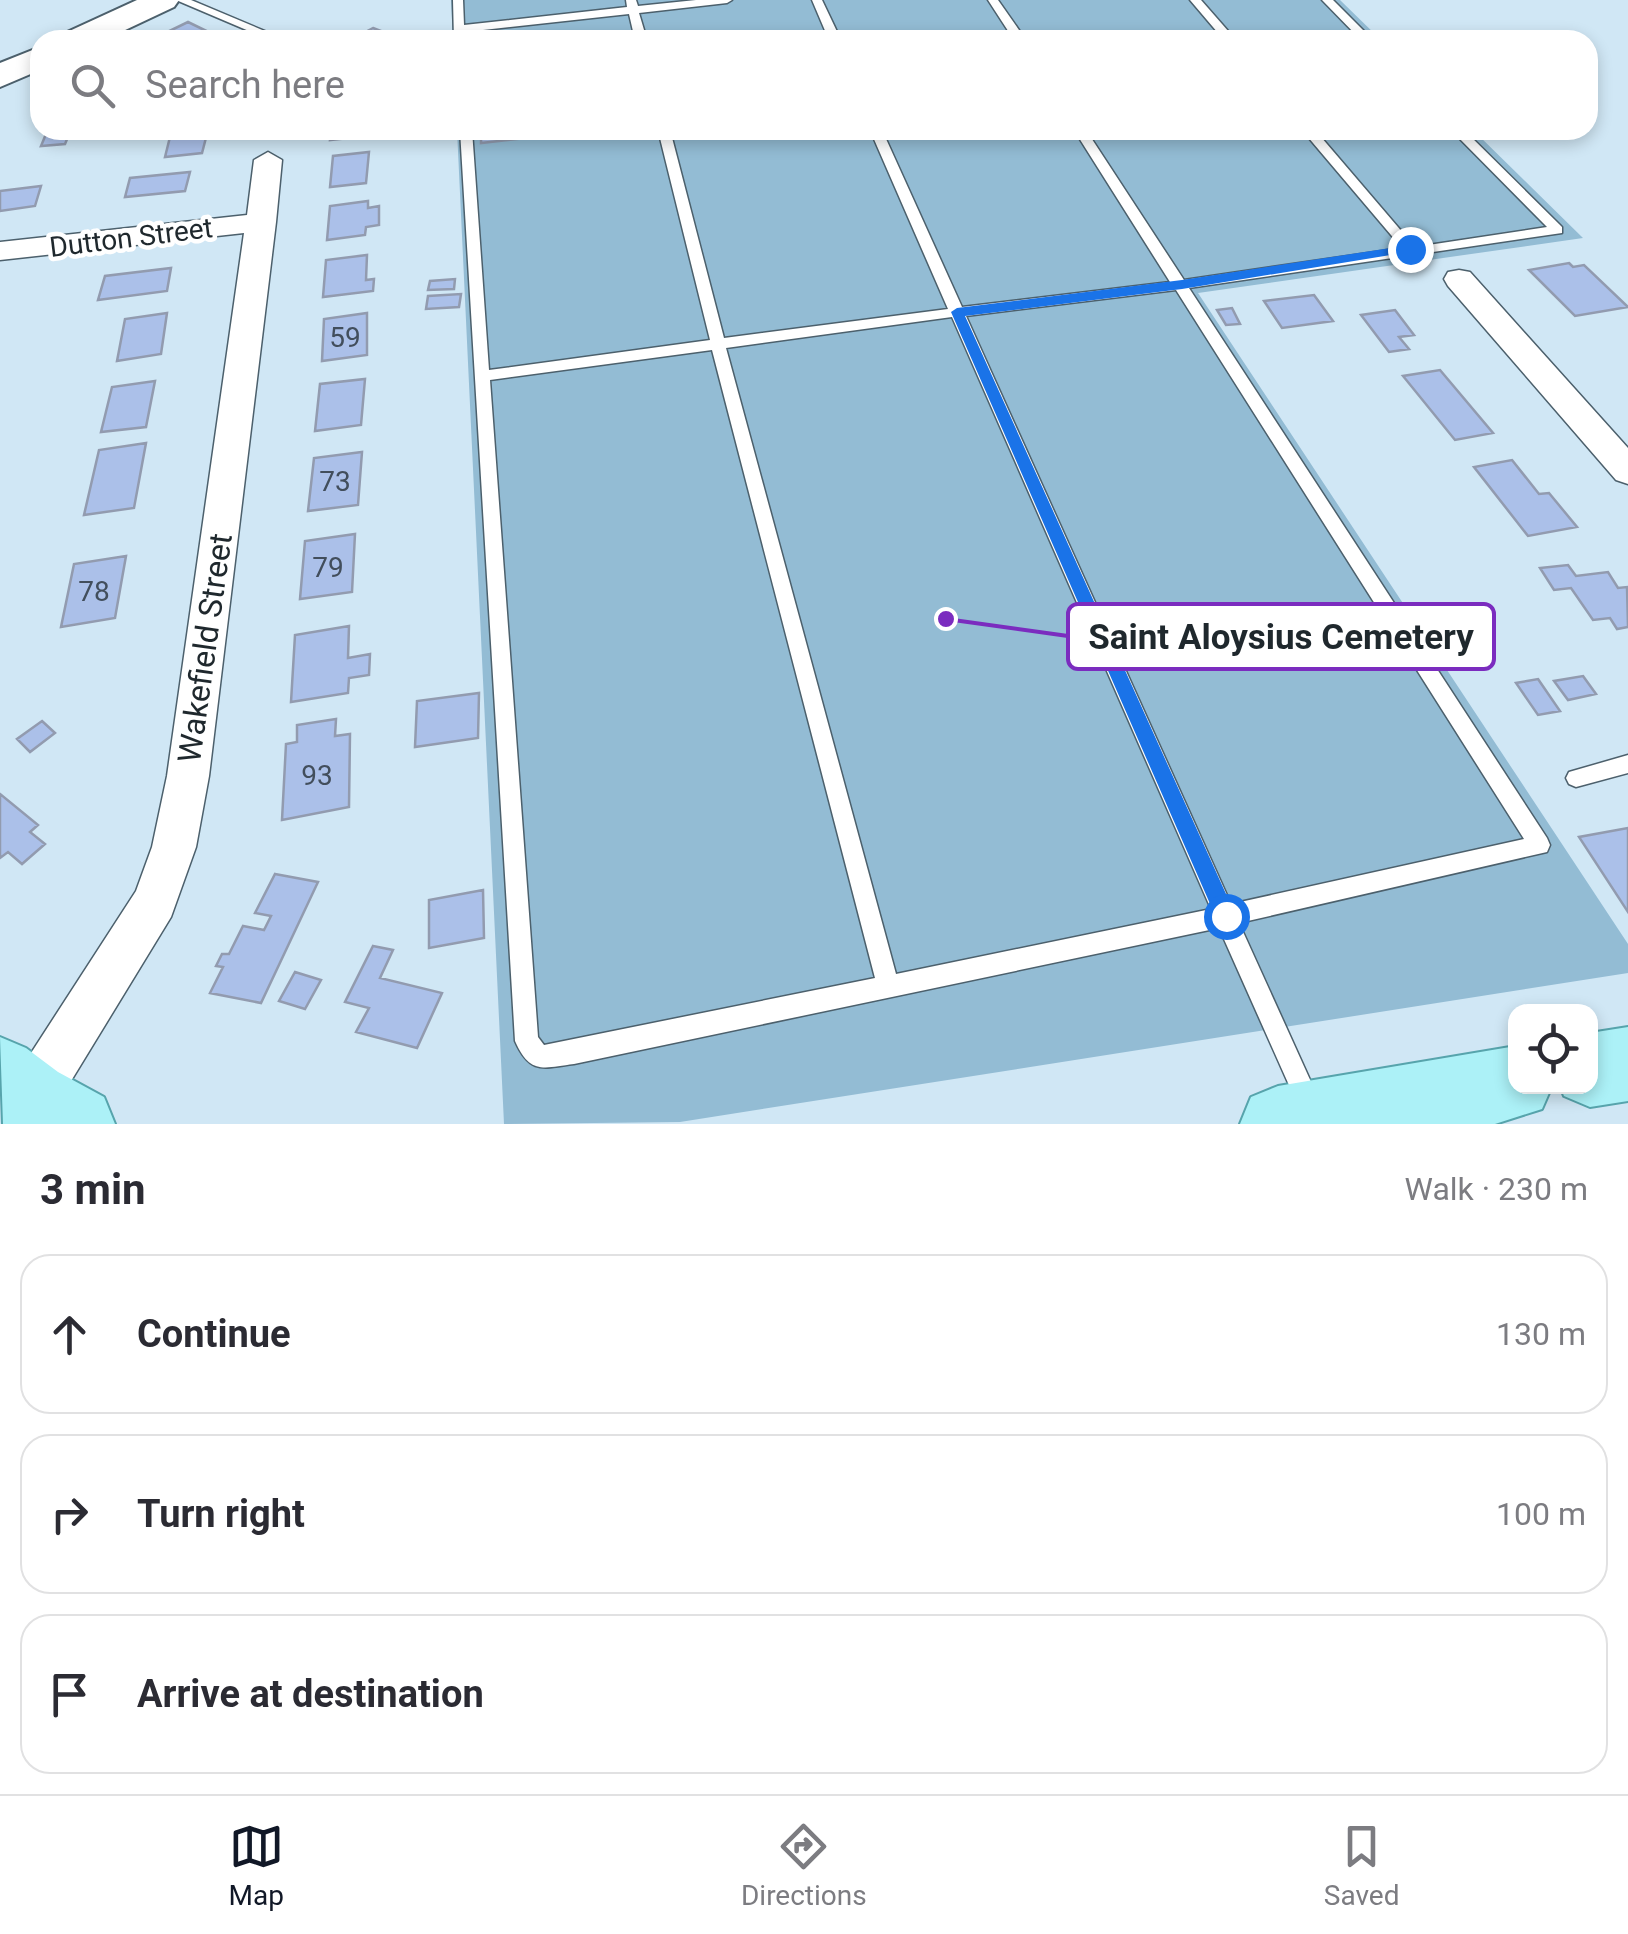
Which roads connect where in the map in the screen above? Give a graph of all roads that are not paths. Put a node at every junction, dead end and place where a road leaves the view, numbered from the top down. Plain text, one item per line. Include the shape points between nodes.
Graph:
1 (164, 0) edge
2 (181, 0) edge
3 (458, 0) edge
4 (727, 0) edge
5 (817, 0) edge
6 (993, 0) edge
7 (1196, 0) edge
8 (1328, 0) edge
9 (632, 5) edge
10 (99, 30) edge
11 (255, 30) edge
12 (459, 30) edge
13 (483, 30) edge
14 (638, 30) edge
15 (830, 30) edge
16 (1013, 30) edge
17 (1222, 30) edge
18 (1358, 30) edge
19 (30, 62) edge
20 (0, 76) edge
21 (467, 140) edge
22 (667, 140) edge
23 (880, 140) edge
24 (1087, 140) edge
25 (1317, 140) edge
26 (1468, 140) edge
27 (268, 160) dead end
28 (262, 222) junction
29 (1410, 249) junction
30 (9, 250) edge
31 (1459, 279) dead end
32 (1182, 284) junction
33 (0, 285) edge
34 (957, 312) junction
35 (718, 344) junction
36 (482, 376) junction
37 (1628, 471) edge
38 (1628, 764) edge
39 (1576, 778) dead end
40 (1226, 916) junction
41 (888, 986) junction
42 (1628, 1064) edge
43 (1598, 1069) edge
44 (1508, 1084) edge
45 (36, 1099) edge
46 (1296, 1121) edge

1 - 10 main road
2 - 11 lane
3 - 12 lane
4 - 9 lane
5 - 15 lane
6 - 16 lane
7 - 17 lane
8 - 18 lane
9 - 13 lane
9 - 14 lane
19 - 20 main road
21 - 36 lane
22 - 35 lane
23 - 34 lane
24 - 32 lane
25 - 29 lane
26 - 29 lane via 1557,230
27 - 28 street, Wakefield Street
28 - 30 street, Dutton Street
28 - 45 street, Wakefield Street via 174,847 154,902
29 - 32 lane
30 - 33 street
31 - 37 street
32 - 34 lane
32 - 40 lane via 1540,845
34 - 35 lane
34 - 40 lane
35 - 36 lane
35 - 41 lane
36 - 41 lane via 527,1041 539,1057 574,1052
38 - 39 lane
40 - 41 lane
40 - 46 lane
42 - 43 main road
44 - 46 main road

